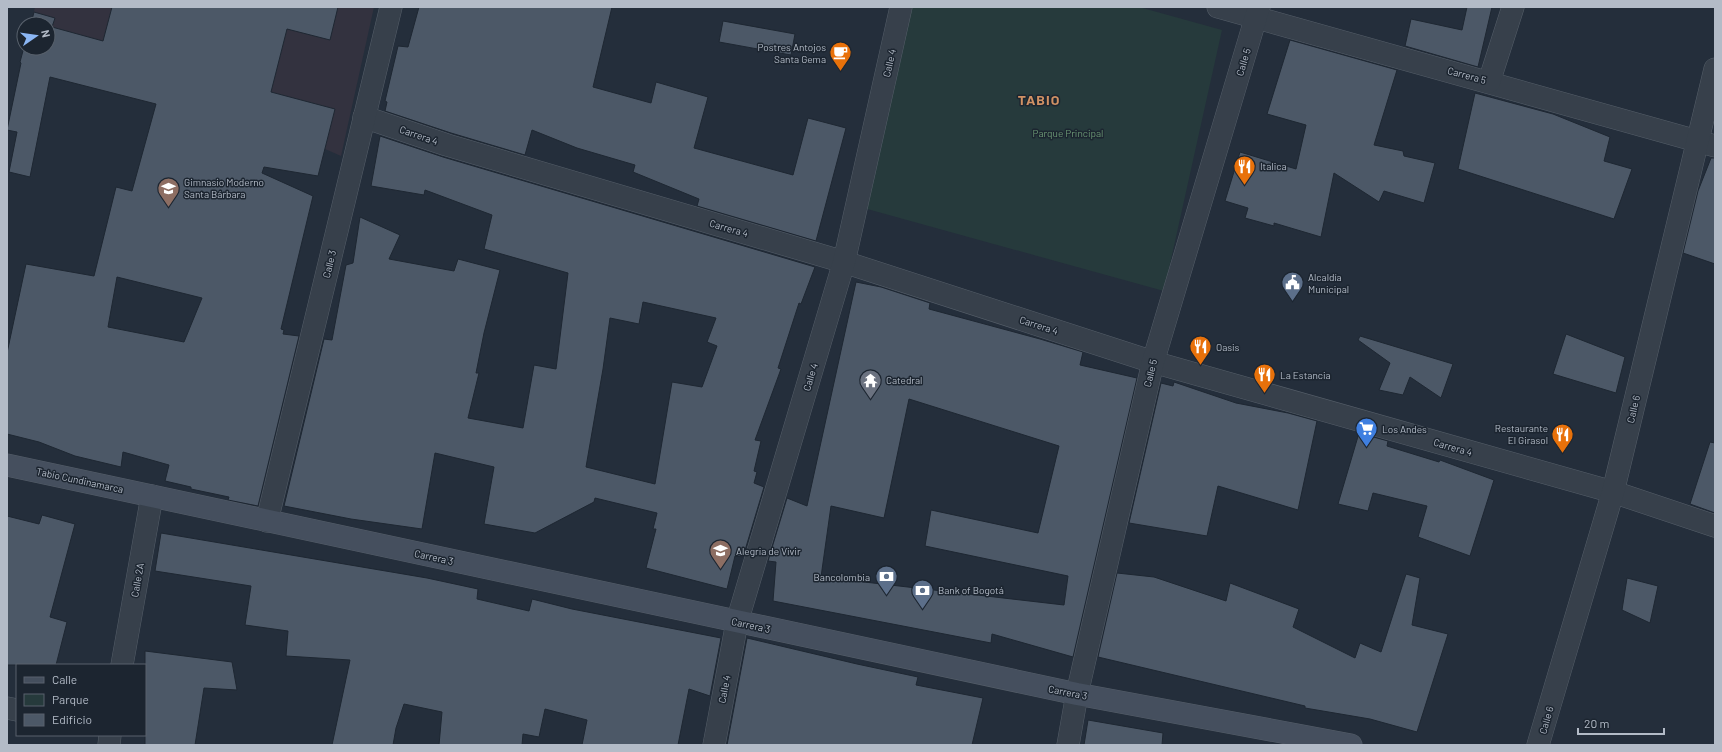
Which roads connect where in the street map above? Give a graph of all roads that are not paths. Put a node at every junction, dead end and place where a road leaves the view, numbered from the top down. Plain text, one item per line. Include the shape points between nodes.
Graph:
1 (391, 7) edge
2 (901, 7) edge
3 (1218, 7) edge
4 (1513, 7) edge
5 (1258, 12) edge
6 (1715, 69) edge
7 (1489, 82) junction
8 (364, 116) junction
9 (1706, 143) edge
10 (844, 262) junction
11 (1153, 362) junction
12 (7, 465) edge
13 (1613, 492) junction
14 (152, 496) junction
15 (267, 521) junction
16 (1715, 526) edge
17 (737, 622) junction
18 (122, 664) edge
19 (1077, 694) junction
20 (714, 745) edge
21 (1068, 745) edge
22 (1351, 745) edge
23 (1538, 745) edge

1 - 8 street, Calle 3
2 - 10 street, Calle 4
3 - 5 street, Carrera 5
4 - 7 street
5 - 7 street, Carrera 5
5 - 11 street, Calle 5
6 - 9 street, Calle 6
7 - 9 street, Carrera 5
8 - 10 street, Carrera 4 via 447,145
8 - 15 street, Calle 3
9 - 13 street, Calle 6
10 - 11 street, Carrera 4
10 - 17 street, Calle 4
11 - 13 street, Carrera 4
11 - 19 street, Calle 5
12 - 14 main road, Tabio Cundinamarca
13 - 16 street, Carrera 4
13 - 23 street, Calle 6
14 - 15 main road, Carrera 3
14 - 18 street, Calle 2A
15 - 17 main road, Carrera 3
17 - 19 main road, Carrera 3
17 - 20 street, Calle 4
19 - 21 street, Calle 5
19 - 22 main road, Carrera 3

